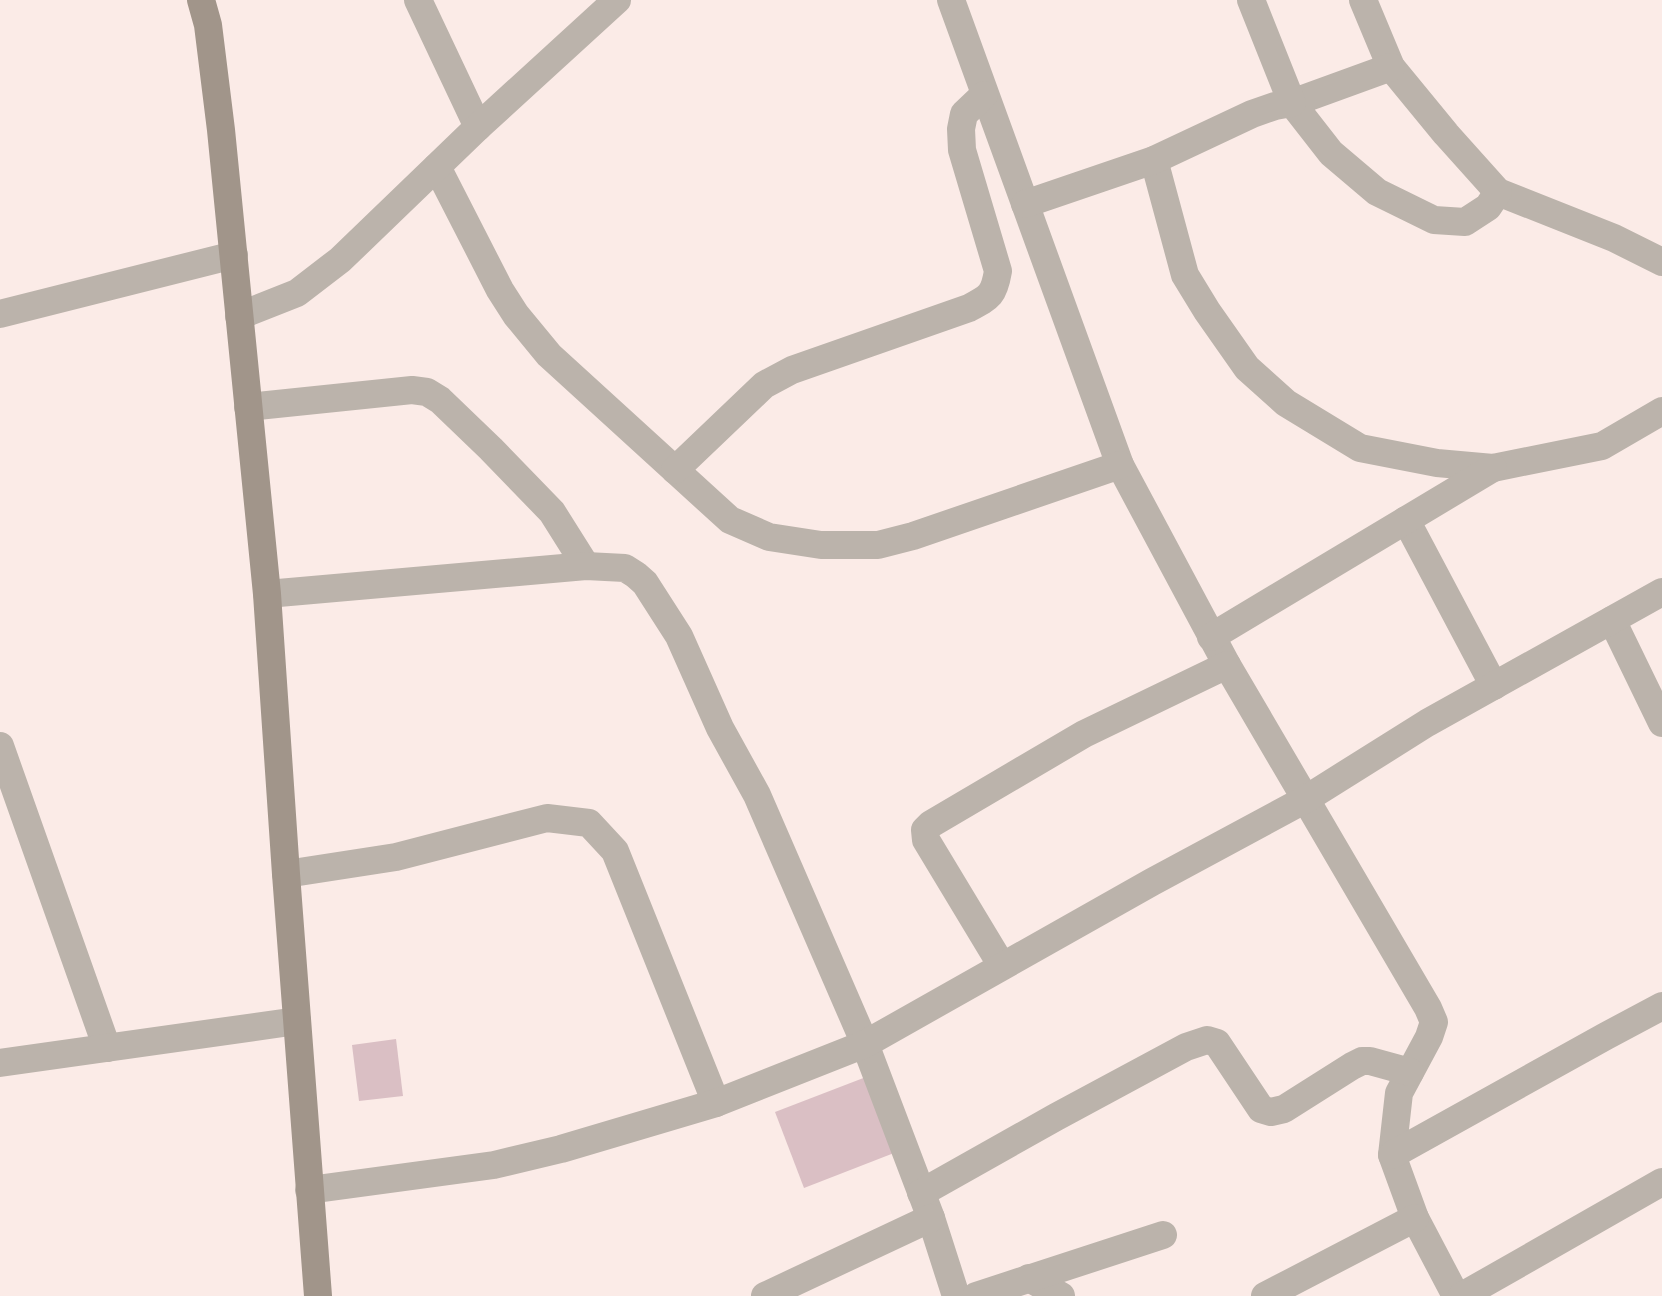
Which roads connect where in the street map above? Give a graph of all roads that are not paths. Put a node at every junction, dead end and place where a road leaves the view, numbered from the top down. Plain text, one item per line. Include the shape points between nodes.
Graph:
1 (201, 0) edge
2 (418, 0) edge
3 (617, 0) edge
4 (951, 0) edge
5 (1251, 0) edge
6 (1363, 0) edge
7 (1391, 66) junction
8 (984, 95) junction
9 (1292, 103) junction
10 (478, 127) junction
11 (1154, 160) junction
12 (437, 168) junction
13 (1498, 192) junction
14 (1025, 204) junction
15 (234, 255) junction
16 (1662, 262) edge
17 (0, 314) edge
18 (239, 316) junction
19 (248, 407) junction
20 (1662, 411) edge
21 (1120, 464) junction
22 (1493, 468) junction
23 (675, 470) junction
24 (1406, 520) junction
25 (586, 566) junction
26 (1662, 592) edge
27 (267, 594) junction
28 (1612, 620) junction
29 (1211, 637) junction
30 (1227, 665) junction
31 (1494, 686) junction
32 (1662, 723) edge
33 (0, 746) edge
34 (1306, 799) junction
35 (286, 874) junction
36 (1002, 966) junction
37 (1662, 1006) edge
38 (297, 1021) junction
39 (865, 1044) junction
40 (107, 1048) junction
41 (0, 1063) edge
42 (1410, 1072) junction
43 (716, 1103) junction
44 (1392, 1155) junction
45 (1662, 1182) edge
46 (309, 1190) junction
47 (921, 1193) junction
48 (931, 1218) junction
49 (1416, 1218) junction
50 (1162, 1235) dead end
51 (1030, 1278) junction
52 (318, 1296) edge
53 (765, 1296) edge
54 (956, 1296) edge
55 (976, 1296) edge
56 (1061, 1296) edge
57 (1265, 1296) edge
58 (1456, 1296) edge
59 (1462, 1296) edge

1 - 15 main road via 208,25
2 - 10 street
3 - 10 street
4 - 8 street
5 - 9 street
6 - 7 street
7 - 9 street
7 - 13 street
8 - 14 street
8 - 23 street via 964,114 961,129 962,150 998,272 995,288 986,299 969,308 792,370 764,385
9 - 11 street via 1252,114
9 - 13 street via 1331,153 1377,192 1434,220 1465,222 1488,207
10 - 12 street
11 - 14 street
11 - 22 street via 1185,274 1247,368 1286,403 1360,448 1437,463
12 - 18 street via 340,260 304,288
12 - 23 street via 516,316 549,355
13 - 16 street via 1614,238
14 - 21 street
15 - 17 street
15 - 18 main road
18 - 19 main road
19 - 25 street via 412,390 427,392 440,400 491,448 552,512
19 - 27 main road
20 - 22 street via 1602,446
21 - 23 street via 913,536 878,545 821,545 769,537 730,520
21 - 29 street
22 - 24 street
24 - 29 street
24 - 31 street
25 - 27 street
25 - 39 street via 625,568 636,574 679,636 720,728 758,795
26 - 28 street
27 - 35 main road
28 - 31 street
28 - 32 street
29 - 30 street
30 - 34 street
30 - 36 street via 1084,734 925,830 926,840
31 - 34 street via 1427,723
33 - 40 street
34 - 36 street
34 - 42 street via 1434,1022
35 - 38 main road
35 - 43 street via 396,857 547,818 589,823 615,851
36 - 39 street
37 - 44 street
38 - 40 street
38 - 46 main road
39 - 43 street
39 - 47 street
40 - 41 street
42 - 44 street via 1399,1093
42 - 47 street via 1362,1061 1284,1109 1271,1112 1261,1109 1217,1043 1207,1040 1186,1047 1064,1112
43 - 46 street via 561,1149 494,1165
44 - 49 street
45 - 59 street
46 - 52 main road
47 - 48 street
48 - 53 street
48 - 54 street
49 - 57 street
49 - 58 street
50 - 51 street
51 - 55 street
51 - 56 street

